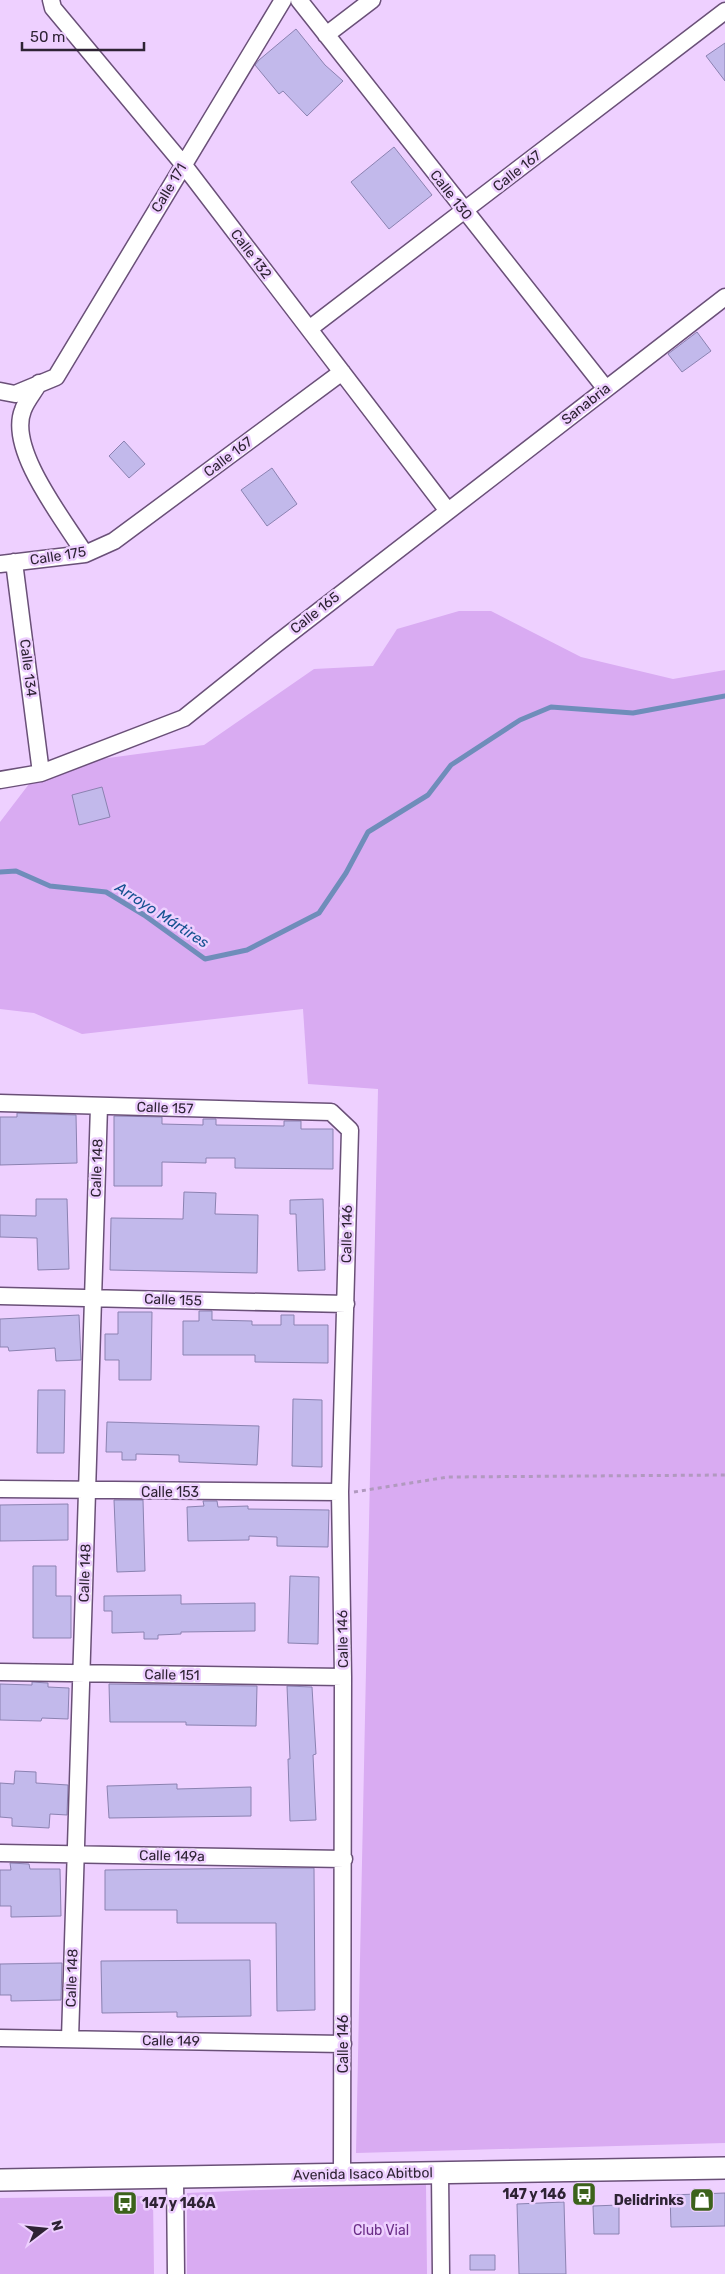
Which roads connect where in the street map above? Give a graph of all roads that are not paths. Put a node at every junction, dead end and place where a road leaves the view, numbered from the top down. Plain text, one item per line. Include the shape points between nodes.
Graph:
1 (51, 0) edge
2 (283, 0) edge
3 (298, 0) edge
4 (372, 0) edge
5 (725, 11) edge
6 (326, 35) junction
7 (182, 164) junction
8 (464, 211) junction
9 (725, 297) edge
10 (309, 329) junction
11 (342, 372) junction
12 (39, 383) junction
13 (606, 389) junction
14 (0, 391) edge
15 (448, 511) junction
16 (114, 542) joint
17 (85, 554) junction
18 (7, 563) edge
19 (41, 773) junction
20 (0, 780) edge
21 (0, 1103) edge
22 (99, 1106) junction
23 (331, 1112) joint
24 (0, 1296) edge
25 (93, 1298) junction
26 (346, 1304) junction
27 (0, 1489) edge
28 (87, 1492) junction
29 (340, 1492) junction
30 (0, 1672) edge
31 (82, 1674) junction
32 (344, 1677) junction
33 (0, 1853) edge
34 (76, 1855) junction
35 (344, 1859) junction
36 (0, 2038) edge
37 (70, 2039) junction
38 (343, 2044) junction
39 (725, 2168) edge
40 (440, 2173) junction
41 (342, 2175) junction
42 (175, 2178) junction
43 (0, 2180) edge
44 (176, 2274) edge
45 (441, 2274) edge

1 - 7 street, Calle 132 via 53,8
2 - 7 street, Calle 171
3 - 6 street, Calle 130
4 - 6 street
5 - 8 street, Calle 167
6 - 8 street, Calle 130
7 - 10 street, Calle 132
7 - 12 street, Calle 171 via 56,376
8 - 10 street, Calle 167
8 - 13 street, Calle 130
9 - 13 street, Sanabria
10 - 11 street, Calle 132
11 - 15 street, Calle 132
11 - 16 street, Calle 167
12 - 14 street via 15,394
12 - 17 street via 22,410 19,434 27,460
13 - 15 street, Sanabria
15 - 19 street, Calle 165 via 184,718
16 - 17 street, Calle 175
17 - 18 street, Calle 175
18 - 19 street, Calle 134
19 - 20 street, Calle 165
21 - 22 street, Calle 157
22 - 23 street, Calle 157
22 - 25 street, Calle 148
23 - 26 street, Calle 146 via 350,1130
24 - 25 street, Calle 155
25 - 26 street, Calle 155
25 - 28 street, Calle 148
26 - 29 street, Calle 146
27 - 28 street, Calle 153
28 - 29 street, Calle 153
28 - 31 street, Calle 148
29 - 32 street, Calle 146
30 - 31 street, Calle 151
31 - 32 street, Calle 151
31 - 34 street, Calle 148
32 - 35 street, Calle 146
33 - 34 street, Calle 149a
34 - 35 street, Calle 149a
34 - 37 street, Calle 148
35 - 38 street, Calle 146
36 - 37 street, Calle 149
37 - 38 street, Calle 149
38 - 41 street, Calle 146
39 - 40 main road, Avenida Isaco Abitbol
40 - 41 main road, Avenida Isaco Abitbol
40 - 45 street
41 - 42 main road, Avenida Isaco Abitbol
42 - 43 main road, Avenida Isaco Abitbol
42 - 44 street

